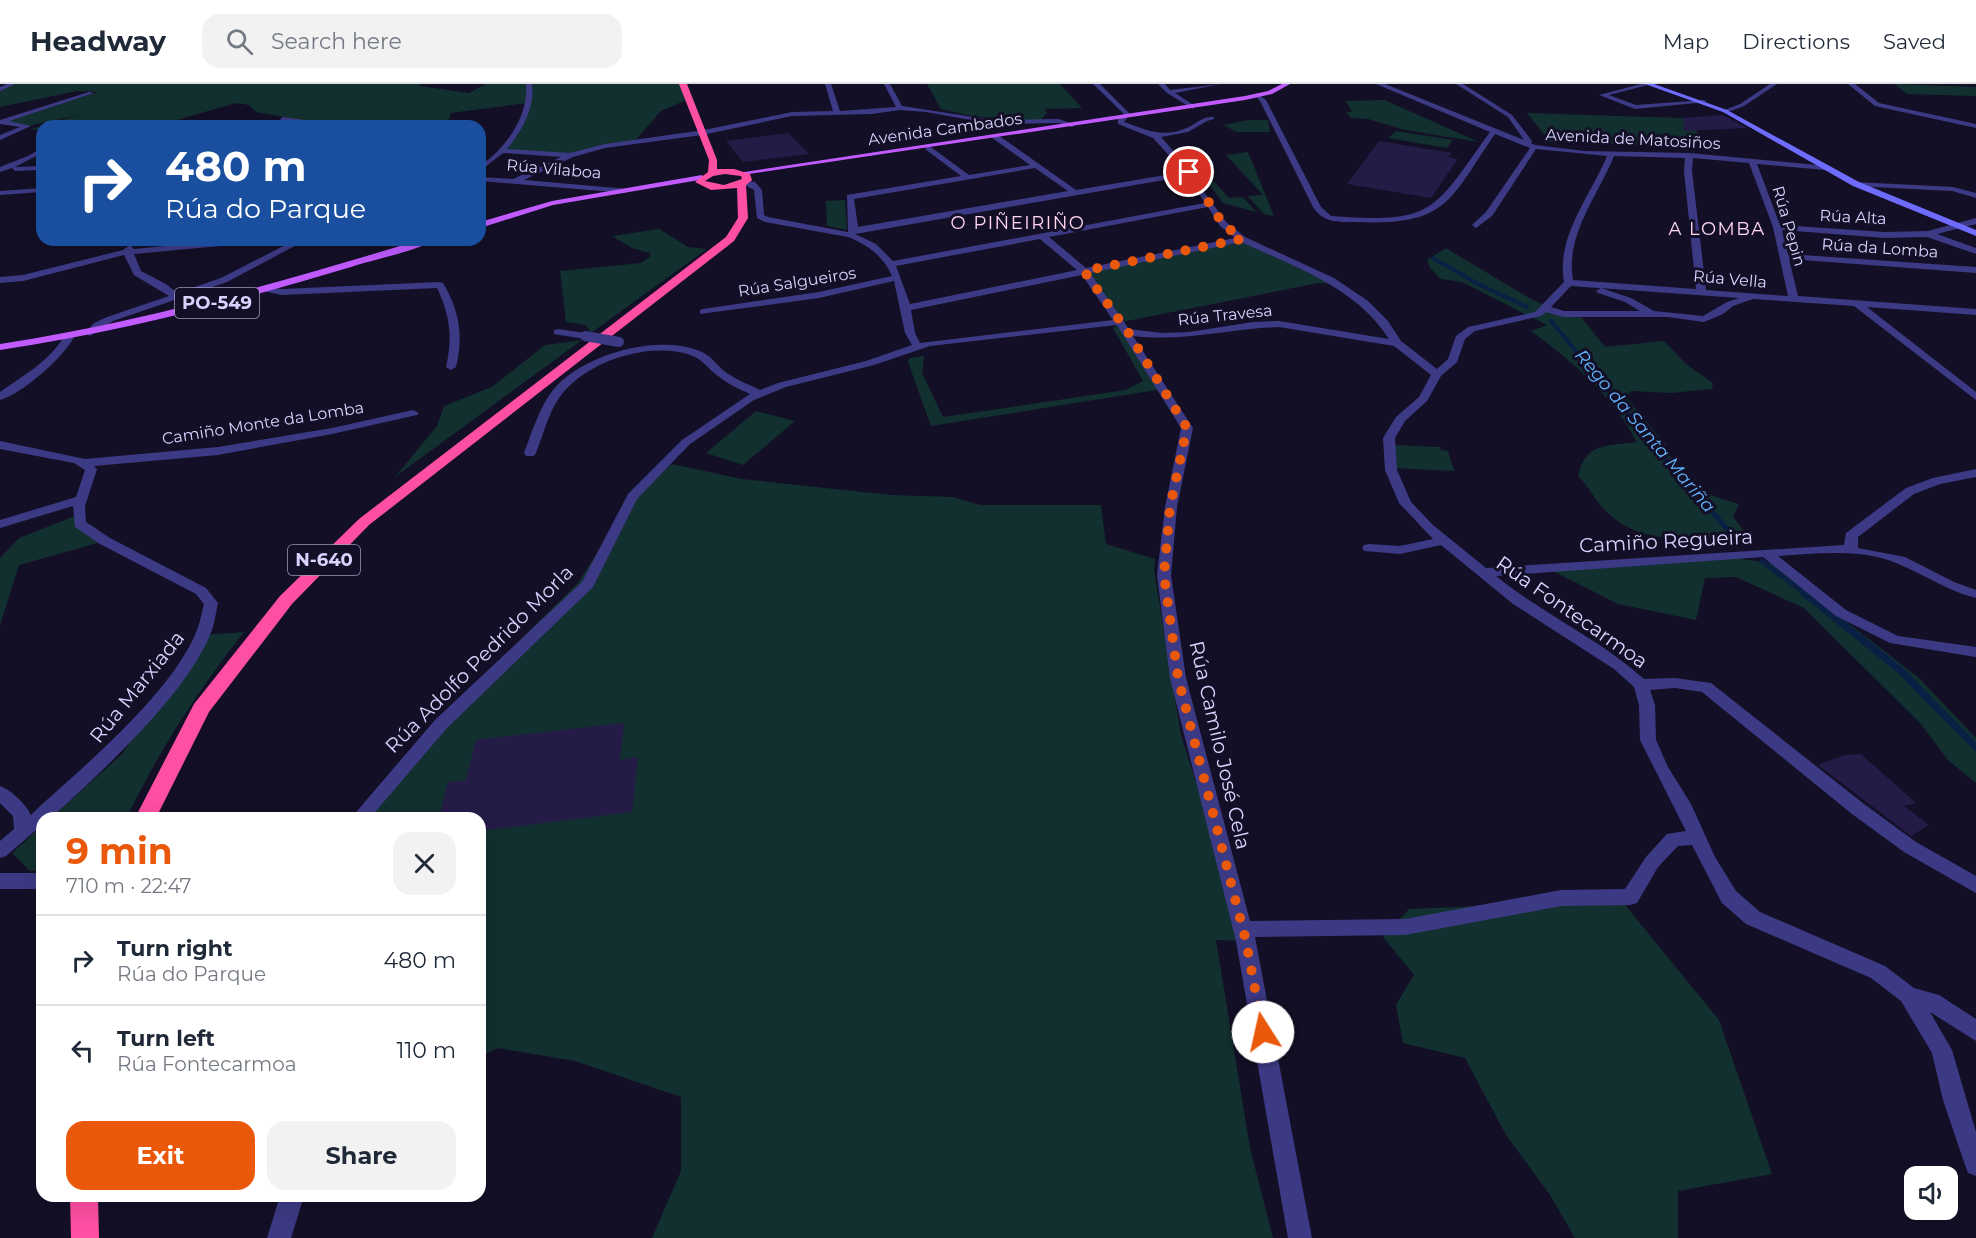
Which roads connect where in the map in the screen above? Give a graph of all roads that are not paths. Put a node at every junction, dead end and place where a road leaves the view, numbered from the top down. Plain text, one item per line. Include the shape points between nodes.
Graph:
1 (12, 84) edge
2 (529, 84) edge
3 (683, 84) edge
4 (828, 84) edge
5 (887, 84) edge
6 (1096, 84) edge
7 (1161, 84) edge
8 (1218, 84) edge
9 (1287, 84) edge
10 (1379, 84) edge
11 (1459, 84) edge
12 (1648, 84) edge
13 (1774, 84) edge
14 (1851, 84) edge
15 (0, 89) edge
16 (1169, 92) junction
17 (91, 93) dead end
18 (1257, 96) junction
19 (1704, 102) junction
20 (1193, 107) junction
21 (900, 108) junction
22 (1725, 111) junction
23 (837, 112) junction
24 (1120, 118) junction
25 (1212, 118) dead end
26 (1072, 125) junction
27 (1976, 126) edge
28 (1519, 127) junction
29 (702, 132) junction
30 (1497, 133) junction
31 (1156, 136) junction
32 (994, 137) junction
33 (1, 140) edge
34 (1530, 146) junction
35 (928, 147) junction
36 (502, 151) junction
37 (1612, 153) junction
38 (36, 154) edge
39 (570, 155) junction
40 (1689, 155) junction
41 (713, 160) junction
42 (1752, 160) junction
43 (486, 164) edge
44 (1035, 166) junction
45 (36, 168) edge
46 (1825, 168) junction
47 (0, 170) edge
48 (730, 171) junction
49 (1195, 171) junction
50 (967, 177) junction
51 (486, 179) edge
52 (706, 179) junction
53 (744, 179) junction
54 (516, 181) junction
55 (1856, 184) junction
56 (719, 188) junction
57 (36, 190) edge
58 (626, 191) junction
59 (1074, 192) junction
60 (0, 193) edge
61 (1976, 196) edge
62 (1210, 204) junction
63 (743, 207) junction
64 (512, 215) junction
65 (1976, 221) edge
66 (486, 223) edge
67 (1476, 225) dead end
68 (1777, 227) junction
69 (1961, 227) junction
70 (852, 233) junction
71 (1976, 233) edge
72 (1928, 234) junction
73 (1042, 236) junction
74 (1242, 239) junction
75 (134, 246) edge
76 (190, 246) edge
77 (291, 246) edge
78 (406, 246) edge
79 (126, 252) junction
80 (1976, 252) edge
81 (1782, 256) junction
82 (893, 264) junction
83 (1976, 270) edge
84 (1084, 271) junction
85 (896, 278) junction
86 (0, 280) edge
87 (1569, 283) junction
88 (262, 290) junction
89 (1701, 291) junction
90 (174, 296) junction
91 (1755, 296) junction
92 (1794, 300) junction
93 (1858, 304) junction
94 (906, 308) junction
95 (1544, 308) junction
96 (703, 312) dead end
97 (1976, 312) edge
98 (1651, 314) junction
99 (1124, 327) junction
100 (558, 332) dead end
101 (90, 333) junction
102 (69, 337) junction
103 (1397, 343) junction
104 (918, 346) junction
105 (0, 347) edge
106 (667, 349) junction
107 (451, 367) dead end
108 (1437, 374) junction
109 (759, 394) junction
110 (0, 397) edge
111 (1976, 397) edge
112 (413, 413) dead end
113 (0, 445) edge
114 (530, 453) dead end
115 (82, 463) junction
116 (1976, 473) edge
117 (81, 499) junction
118 (0, 524) edge
119 (1443, 541) junction
120 (1369, 548) dead end
121 (1851, 551) junction
122 (1768, 555) junction
123 (1482, 573) junction
124 (1976, 594) edge
125 (1976, 652) edge
126 (1641, 685) junction
127 (0, 793) edge
128 (45, 812) edge
129 (148, 812) edge
130 (364, 812) edge
131 (36, 820) edge
132 (23, 832) junction
133 (1698, 837) junction
134 (0, 851) edge
135 (0, 881) edge
136 (36, 881) edge
137 (1976, 885) edge
138 (1243, 929) junction
139 (1908, 995) junction
140 (1976, 1031) edge
141 (1976, 1165) edge
142 (84, 1202) edge
143 (290, 1202) edge
144 (85, 1238) edge
145 (279, 1238) edge
146 (1300, 1238) edge

1 - 15 street
2 - 36 street via 527,107
3 - 29 highway
4 - 23 street
5 - 21 street
6 - 24 street via 1128,115
7 - 16 street
8 - 16 street
9 - 18 main road, Avenida Cambados
10 - 30 street, Avenida de Matosiños
11 - 28 street via 1510,116
12 - 19 street
12 - 19 street via 1602,95 1635,107
13 - 22 street
14 - 27 street via 1877,105
16 - 20 street
17 - 33 street via 0,122 28,126
18 - 20 main road, Avenida Cambados
18 - 30 street via 1263,100 1317,207 1329,218 1404,218 1422,214 1445,198
19 - 22 street
20 - 24 main road, Avenida Cambados
21 - 23 street
21 - 26 street via 993,122 1059,121
22 - 46 street
23 - 29 street via 776,116
24 - 26 main road, Avenida Cambados
24 - 31 street via 1120,123
25 - 31 street via 1186,131
26 - 32 main road, Avenida Cambados
28 - 30 street
28 - 34 street
29 - 39 street
29 - 41 highway
30 - 34 street, Avenida de Matosiños
31 - 49 street
32 - 35 main road, Avenida Cambados
32 - 44 street
34 - 37 street, Avenida de Matosiños
34 - 67 street via 1489,214
35 - 50 street
35 - 53 main road, Avenida Cambados via 774,170
36 - 39 street
36 - 43 street
37 - 40 street, Avenida de Matosiños
37 - 87 street via 1568,249
38 - 47 street
39 - 54 street
40 - 42 street, Avenida de Matosiños
40 - 89 street
41 - 48 highway
41 - 52 highway
42 - 46 street, Avenida de Matosiños
42 - 68 street, Rúa Pepin
44 - 50 street
44 - 59 street
45 - 47 street
46 - 55 street
48 - 52 highway
48 - 53 highway
49 - 59 street
49 - 62 street
50 - 70 street via 850,197
51 - 54 street, Rúa Vilaboa
52 - 56 highway
52 - 58 main road
52 - 64 main road
53 - 56 highway
53 - 63 highway, N-640
53 - 70 street via 759,188 760,216 765,219
54 - 58 street, Rúa Vilaboa
55 - 61 street via 1953,189
55 - 69 street
56 - 63 highway via 733,195
57 - 60 street
58 - 64 main road
59 - 70 street
62 - 73 street
62 - 74 street via 1223,224
63 - 129 highway, N-640 via 740,228 730,240 373,514 324,559 259,632 201,708
64 - 66 main road
65 - 69 street, Rúa da Lomba
68 - 72 street, Rúa Alta
68 - 81 street, Rúa Pepin
69 - 71 street
69 - 72 street, Rúa da Lomba
70 - 82 street
72 - 80 street, Rúa da Lomba
73 - 82 street
73 - 84 street, Rúa Camilo José Cela
74 - 84 street
74 - 103 street via 1331,280 1365,303
75 - 79 street
76 - 79 street
77 - 90 street via 240,273
78 - 88 main road, PO-549
79 - 86 street via 23,278
79 - 90 street via 143,280 170,289
81 - 83 street, Rúa da Lomba
81 - 92 street, Rúa Pepin
82 - 85 street
84 - 94 street
84 - 99 street, Rúa Camilo José Cela
85 - 94 street
85 - 96 street, Rúa Salgueiros via 819,296
87 - 89 street, Rúa Vella
87 - 95 street
87 - 98 street via 1612,293
88 - 101 main road, PO-549
88 - 107 street via 440,285 455,321 458,346
89 - 91 street, Rúa Vella
90 - 101 street via 110,319
91 - 92 street, Rúa Vella
91 - 98 street via 1704,319
92 - 93 street, Rúa Vella
93 - 97 street, Rúa Vella
93 - 111 street
94 - 104 street via 913,343
95 - 98 street via 1563,314
95 - 108 street, Rúa Fontecarmoa via 1538,314 1472,329 1460,338 1453,360
99 - 103 street, Rúa Travesa via 1162,336 1189,336 1279,324
99 - 104 street, Rúa Travesa
99 - 138 street, Rúa Camilo José Cela via 1187,428 1170,507 1164,575 1178,678
100 - 106 street, bridge
101 - 102 main road, PO-549
102 - 105 main road, PO-549
102 - 110 street via 67,345
103 - 108 street
104 - 109 street, Rúa Adolfo Pedrido Morla
106 - 109 street via 699,354 722,374
106 - 114 street via 614,356 585,369 561,388 548,407
108 - 119 street, Rúa Fontecarmoa via 1423,399 1400,419 1389,438 1391,470 1405,503
109 - 130 street, Rúa Adolfo Pedrido Morla via 686,442 632,497 588,584 441,724
112 - 115 street, Camiño Monte da Lomba via 218,451
113 - 115 street
115 - 117 street, Rúa Marxiada via 91,469
116 - 121 street via 1910,491 1851,536
117 - 118 street
117 - 128 street, Rúa Marxiada via 80,524 201,591 211,603 210,612 204,635 185,666 108,755
119 - 120 street via 1400,550
119 - 123 street, Rúa Fontecarmoa
121 - 122 street, Camiño Regueira
121 - 124 street, Camiño Regueira via 1905,562 1951,588
122 - 123 street, Camiño Regueira
122 - 125 street via 1841,613 1895,640
123 - 126 street, Rúa Fontecarmoa via 1518,602 1619,665
126 - 133 street, Rúa Fontecarmoa via 1647,705 1648,740
126 - 137 street via 1675,683 1706,687 1892,834
127 - 132 street via 22,814
131 - 132 street, Rúa Marxiada
132 - 134 street
133 - 138 street via 1673,839 1629,897 1560,898 1405,927
133 - 139 street, Rúa Fontecarmoa via 1729,897 1753,918 1878,972
135 - 136 street
138 - 146 street, Rúa Camilo José Cela
139 - 140 street via 1932,1002
139 - 141 street, Rúa Fontecarmoa via 1941,1050
142 - 144 highway
143 - 145 street

